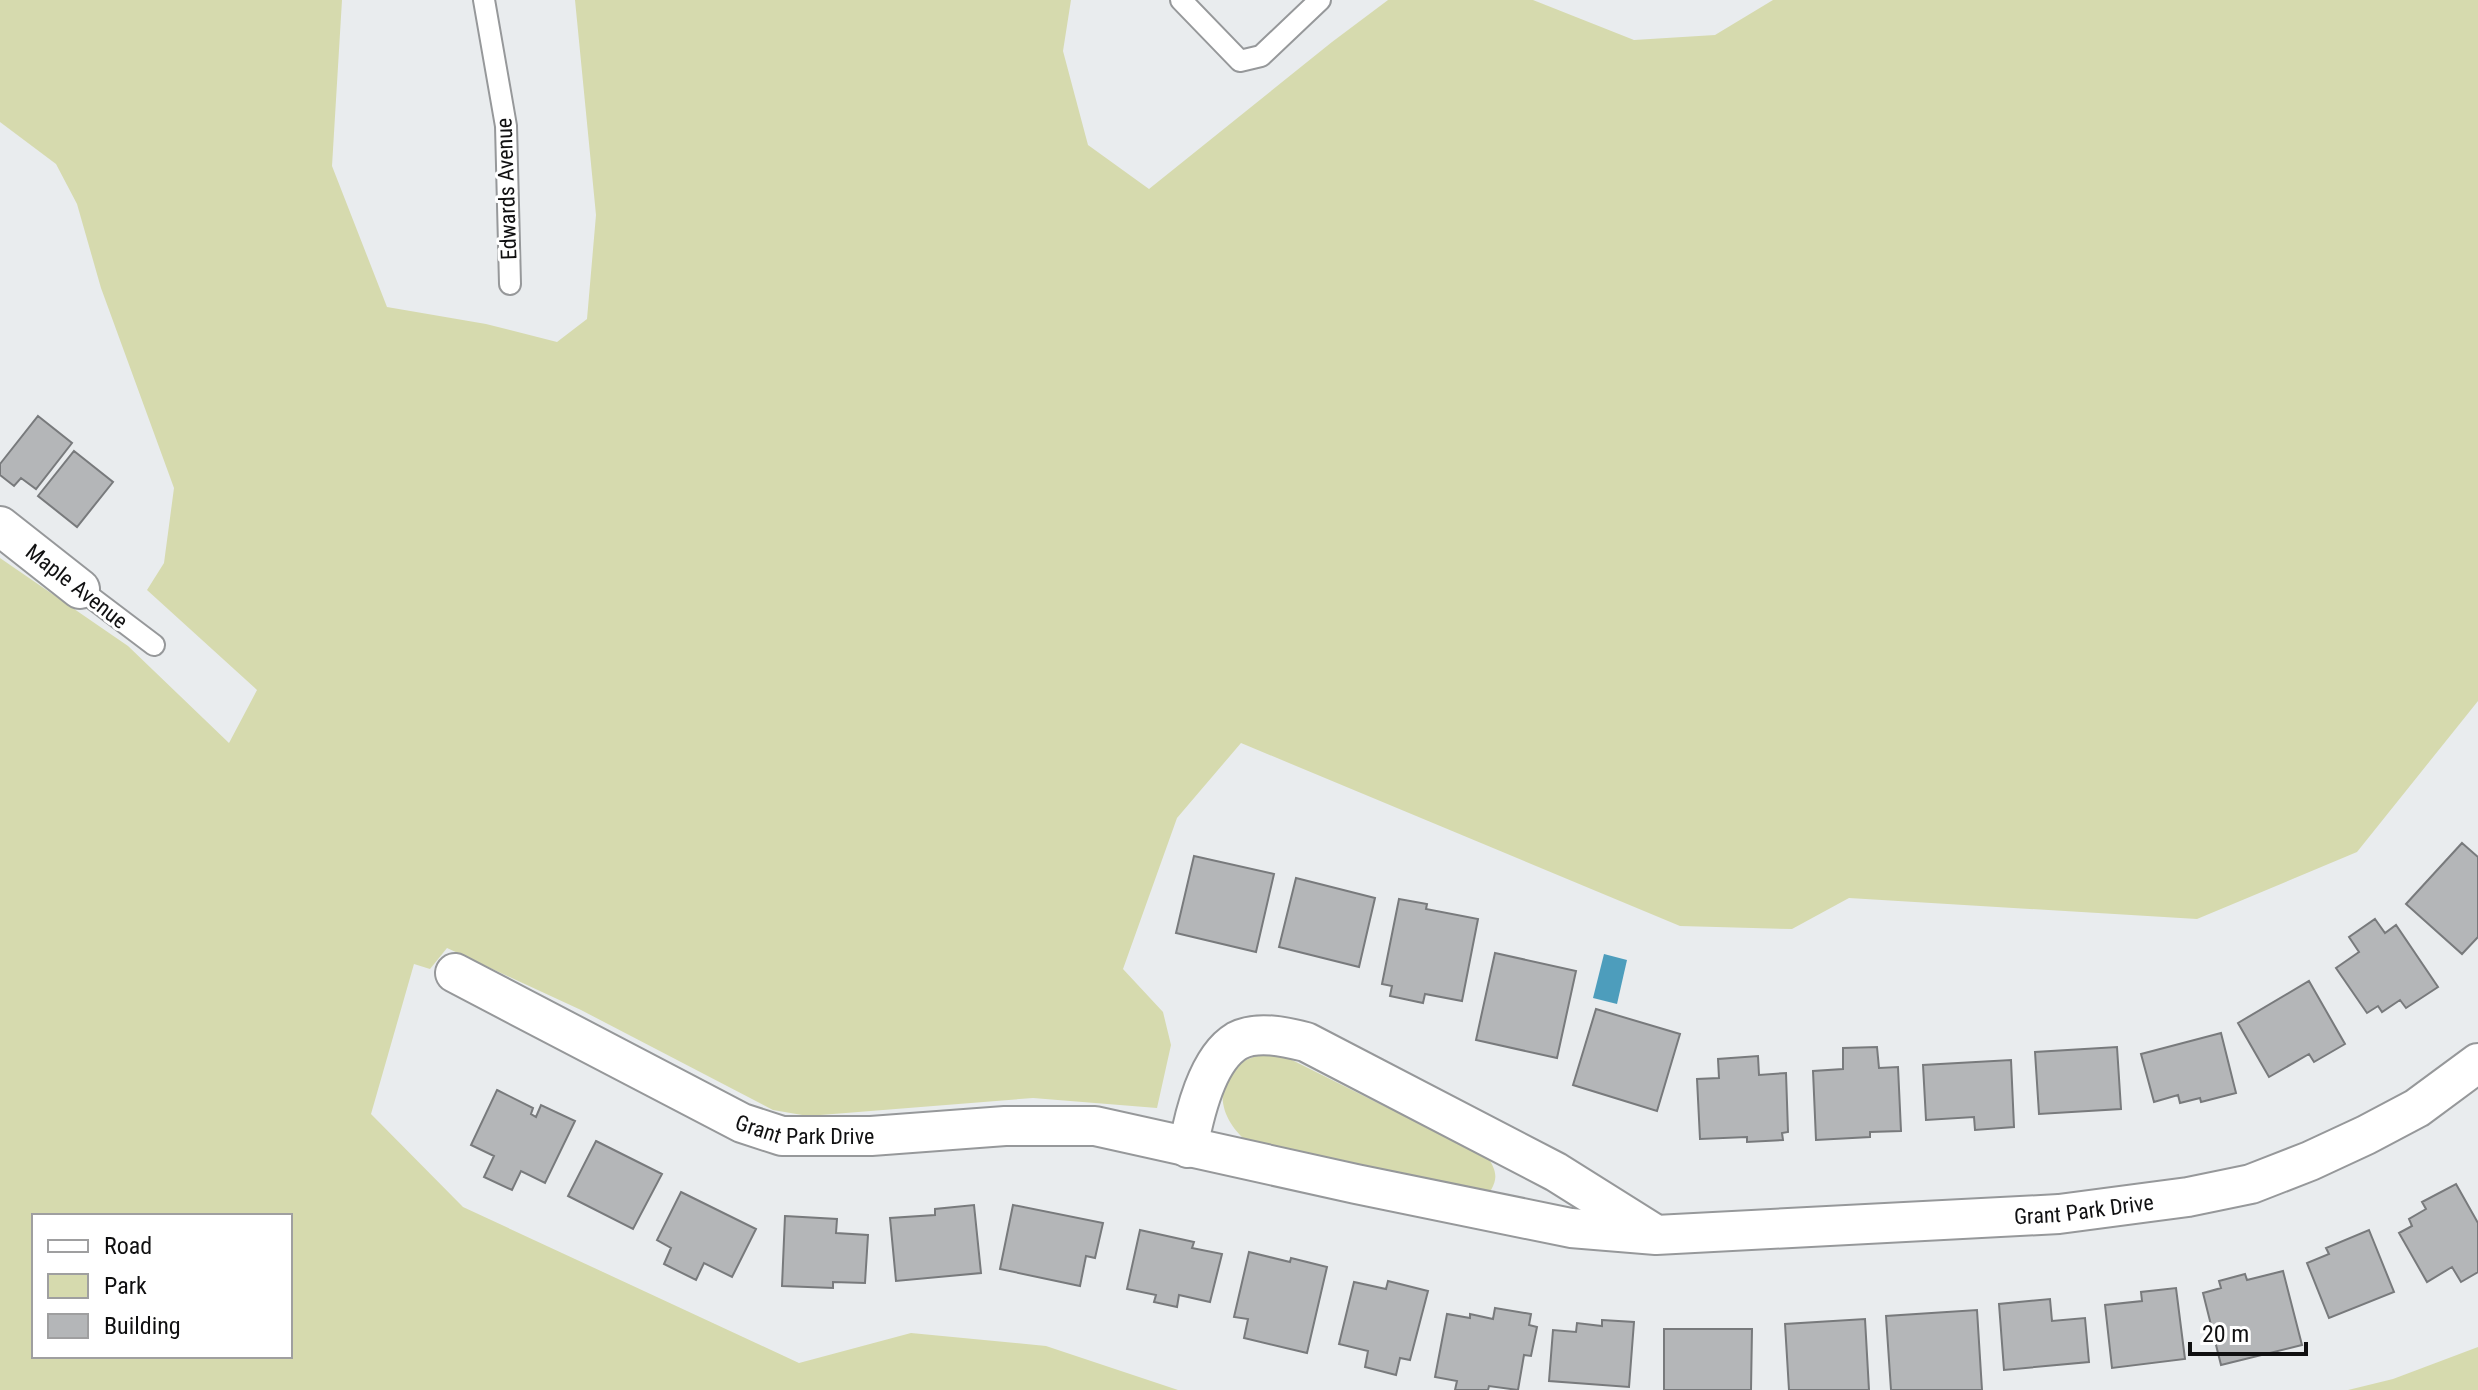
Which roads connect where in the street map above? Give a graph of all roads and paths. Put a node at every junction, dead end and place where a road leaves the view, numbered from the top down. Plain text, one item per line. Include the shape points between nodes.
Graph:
1 (484, 0) edge
2 (1181, 0) edge
3 (1320, 0) edge
4 (510, 284) dead end
5 (0, 526) edge
6 (80, 589) joint
7 (154, 645) dead end
8 (455, 973) dead end
9 (2478, 1063) edge
10 (1188, 1148) junction
11 (1656, 1235) junction

1 - 4 lane, Edwards Avenue via 506,126
2 - 3 lane via 1240,61 1261,56
5 - 6 street, Maple Avenue
6 - 7 lane, Maple Avenue
8 - 10 street, Grant Park Drive via 742,1123 782,1136 1095,1126
9 - 11 street, Grant Park Drive via 2417,1108 2251,1184 2059,1214
10 - 11 street, Grant Park Drive via 1571,1228
10 - 11 street via 1210,1074 1223,1054 1237,1041 1280,1036 1306,1042 1556,1172

